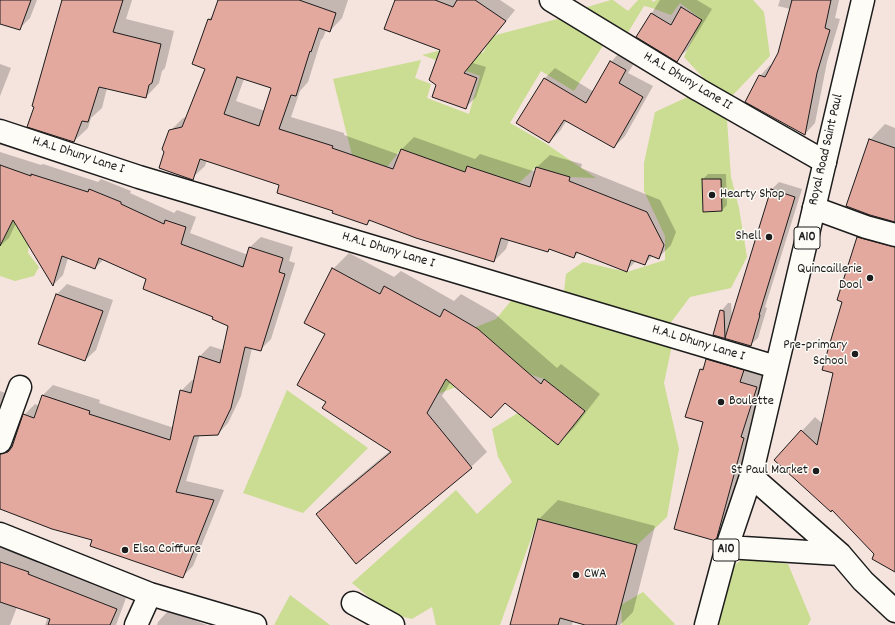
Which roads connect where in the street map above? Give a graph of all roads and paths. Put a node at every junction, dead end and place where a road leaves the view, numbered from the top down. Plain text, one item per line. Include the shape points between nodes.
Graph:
1 (551, 0) edge
2 (863, 0) edge
3 (0, 131) edge
4 (825, 162) junction
5 (814, 208) junction
6 (895, 235) edge
7 (776, 367) junction
8 (20, 387) dead end
9 (0, 442) edge
10 (751, 476) junction
11 (0, 534) edge
12 (727, 547) junction
13 (840, 554) junction
14 (150, 594) junction
15 (353, 603) dead end
16 (895, 611) edge
17 (136, 625) edge
18 (255, 625) edge
19 (393, 625) edge
20 (706, 625) edge

1 - 4 street, H.A.L Dhuny Lane II via 699,90
2 - 4 street, Royal Road Saint Paul / A10
3 - 7 street, H.A.L Dhuny Lane I via 138,176
4 - 5 street, Royal Road Saint Paul / A10
5 - 6 street
5 - 7 street, Royal Road Saint Paul / A10
7 - 10 street, Royal Road Saint Paul / A10
8 - 9 street
10 - 12 street, Royal Road Saint Paul / A10
10 - 13 street
11 - 14 street
12 - 13 street
12 - 20 street, Royal Road Saint Paul / A10
13 - 16 street via 863,581
14 - 17 street
14 - 18 street
15 - 19 street

